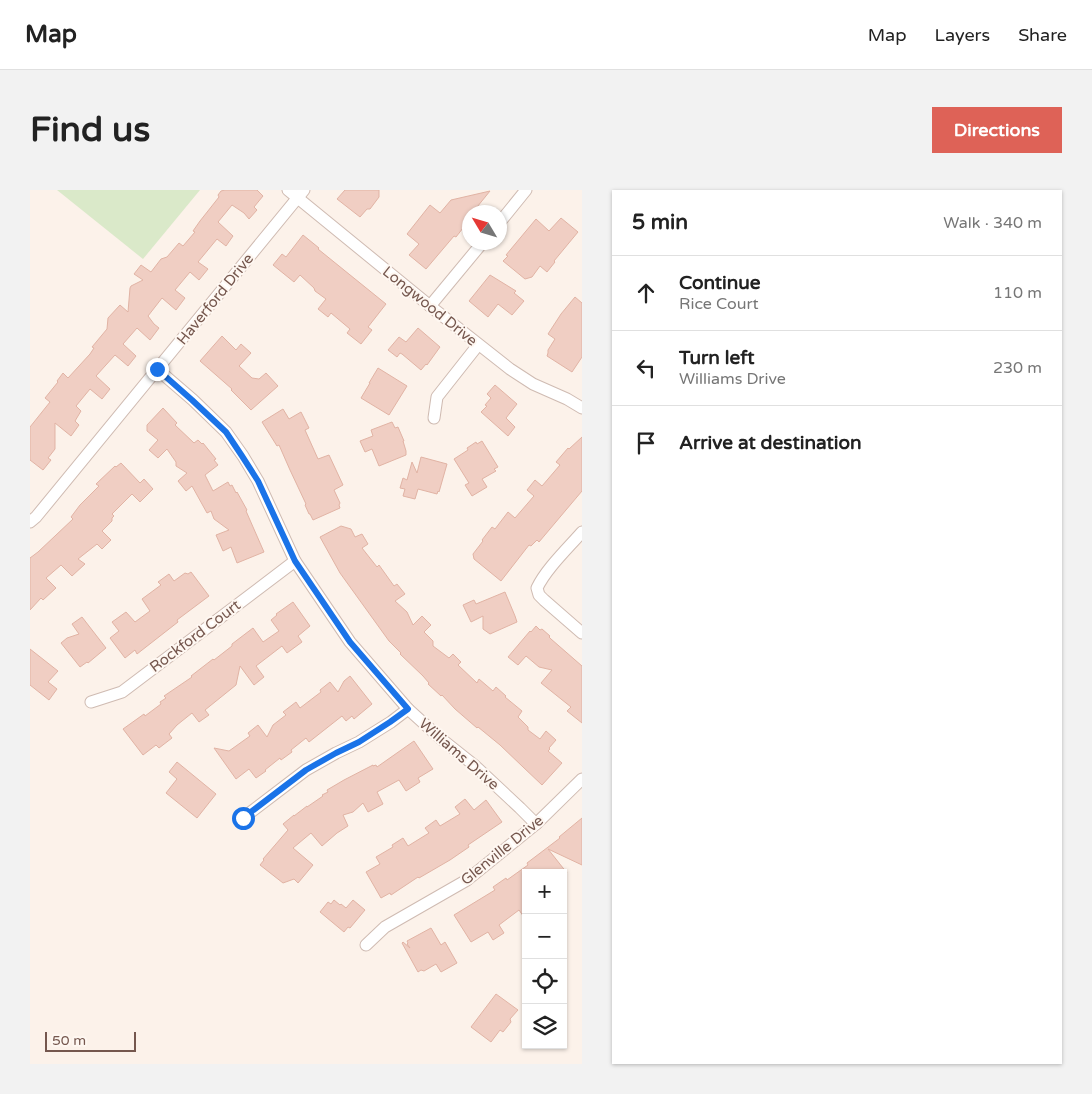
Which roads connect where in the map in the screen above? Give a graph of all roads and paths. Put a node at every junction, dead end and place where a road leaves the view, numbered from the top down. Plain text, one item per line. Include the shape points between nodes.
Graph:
1 (288, 190) edge
2 (526, 190) edge
3 (301, 194) edge
4 (507, 213) edge
5 (476, 250) edge
6 (430, 306) junction
7 (478, 345) junction
8 (157, 369) junction
9 (582, 408) edge
10 (434, 418) dead end
11 (30, 522) edge
12 (582, 532) edge
13 (295, 561) junction
14 (582, 633) edge
15 (91, 702) dead end
16 (408, 709) junction
17 (582, 779) edge
18 (243, 818) dead end
19 (536, 824) junction
20 (366, 945) dead end

1 - 3 street, Longwood Drive
2 - 4 street
3 - 6 street, Longwood Drive
3 - 8 street, Haverford Drive
5 - 6 street
6 - 7 street, Longwood Drive
7 - 9 street, Longwood Drive via 532,384
7 - 10 street via 437,397
8 - 11 street, Haverford Drive
8 - 13 street, Williams Drive via 226,432 258,481
12 - 14 street via 537,588 539,595
13 - 15 street, Rockford Court via 122,692
13 - 16 street, Williams Drive via 350,642
16 - 18 street via 359,742 306,770
16 - 19 street, Williams Drive
17 - 19 street, Glenville Drive
19 - 20 street, Glenville Drive via 467,880 385,927

